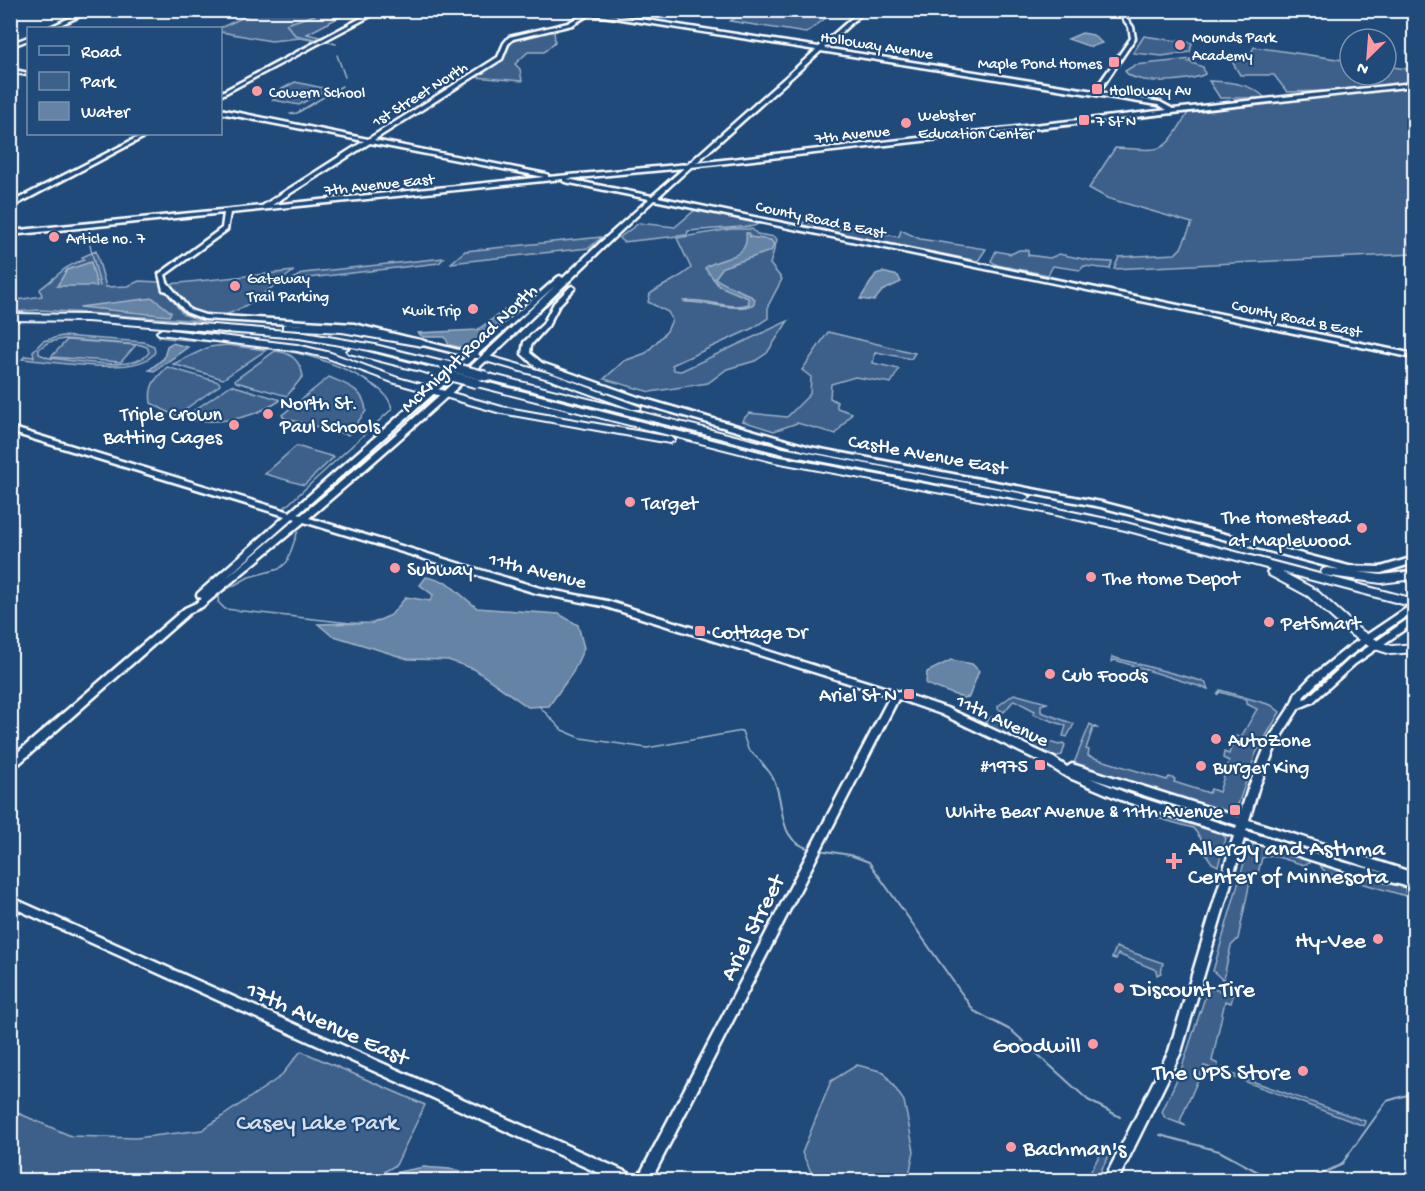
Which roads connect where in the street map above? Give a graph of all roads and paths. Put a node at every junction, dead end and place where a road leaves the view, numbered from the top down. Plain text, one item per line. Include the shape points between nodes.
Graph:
1 (92, 10) edge
2 (380, 10) edge
3 (576, 10) edge
4 (864, 10) edge
5 (1118, 10) edge
6 (589, 12) junction
7 (52, 27) edge
8 (27, 38) edge
9 (10, 46) edge
10 (820, 49) junction
11 (10, 70) edge
12 (27, 74) edge
13 (1414, 84) edge
14 (222, 93) edge
15 (1096, 93) junction
16 (222, 111) edge
17 (1172, 111) junction
18 (145, 135) edge
19 (368, 140) junction
20 (699, 157) junction
21 (750, 160) joint
22 (690, 164) junction
23 (716, 164) junction
24 (665, 167) junction
25 (679, 174) junction
26 (554, 178) junction
27 (653, 198) junction
28 (10, 206) edge
29 (262, 208) junction
30 (227, 212) junction
31 (10, 234) edge
32 (557, 284) junction
33 (552, 311) junction
34 (532, 313) junction
35 (10, 317) edge
36 (10, 324) edge
37 (165, 328) junction
38 (422, 343) junction
39 (472, 355) junction
40 (1414, 356) edge
41 (485, 358) junction
42 (431, 391) junction
43 (443, 395) junction
44 (10, 429) edge
45 (843, 468) junction
46 (293, 514) junction
47 (303, 518) junction
48 (1232, 555) junction
49 (1414, 560) edge
50 (1303, 567) junction
51 (1414, 575) edge
52 (1410, 600) edge
53 (188, 610) junction
54 (1414, 619) edge
55 (1371, 642) junction
56 (1414, 648) edge
57 (896, 694) junction
58 (10, 765) edge
59 (1241, 829) junction
60 (1414, 877) edge
61 (1414, 884) edge
62 (10, 901) edge
63 (628, 1180) edge
64 (644, 1180) edge
65 (1111, 1180) edge

1 - 7 street
2 - 14 street
3 - 6 street, Holloway Avenue
4 - 10 street, McKnight Road North
5 - 15 street via 1131,27 1133,38
6 - 10 street, Holloway Avenue
6 - 19 street, 1st Street North via 570,24 512,38 500,58
8 - 9 street
10 - 15 street, Holloway Avenue
10 - 20 street, McKnight Road North
11 - 12 street
13 - 17 street, 7th Avenue
15 - 17 street, Holloway Avenue via 1160,104
16 - 19 street, County Road B East
17 - 21 street, 7th Avenue
18 - 28 street
19 - 26 street, County Road B East
19 - 29 street, 1st Street North
20 - 22 street, McKnight Road North
20 - 23 street
21 - 23 street, 7th Avenue East
22 - 23 street, 7th Avenue East
22 - 24 street, 7th Avenue East
22 - 25 street, McKnight Road North
24 - 25 street
24 - 26 street, 7th Avenue East
25 - 27 street, McKnight Road North
26 - 27 street, County Road B East
26 - 29 street, 7th Avenue East
27 - 32 street, McKnight Road North
27 - 40 street, County Road B East
29 - 30 street, 7th Avenue East
30 - 31 street, 7th Avenue East
30 - 38 street via 225,229 162,274 164,287 187,314 207,320 341,324
32 - 33 street, Castle Avenue East via 573,288
32 - 34 street, McKnight Road North
32 - 39 street, McKnight Road North
33 - 34 street
33 - 49 street, Castle Avenue East via 546,325 527,344 528,358 655,405 809,449 1101,505 1349,569 1381,570
34 - 41 street, McKnight Road North
35 - 37 highway via 69,317
36 - 37 highway
37 - 38 highway via 323,328
37 - 42 highway via 328,355
37 - 45 highway, bridge via 325,346 440,369 758,454
38 - 39 street
39 - 41 street
39 - 42 street, McKnight Road North
41 - 43 street, McKnight Road North
41 - 45 highway
42 - 43 highway
42 - 46 street, McKnight Road North
43 - 45 highway via 501,410
43 - 47 street, McKnight Road North
44 - 46 street, 11th Avenue
45 - 48 highway via 1082,517
45 - 50 highway via 1037,500
46 - 47 street, 11th Avenue
46 - 53 street, McKnight Road North
47 - 53 street, McKnight Road North
47 - 57 street, 11th Avenue via 539,591 604,603
48 - 52 highway
48 - 55 highway via 1303,587
50 - 51 highway via 1367,578
50 - 52 highway
52 - 55 street
53 - 58 street, McKnight Road North
54 - 55 street
55 - 56 highway via 1391,650
55 - 59 street via 1310,700 1296,706 1267,752
57 - 59 street, 11th Avenue via 944,711 1125,797
57 - 64 street, Ariel Street
59 - 60 street
59 - 61 street via 1346,867
59 - 65 street via 1175,1053
62 - 63 street, 17th Avenue East

